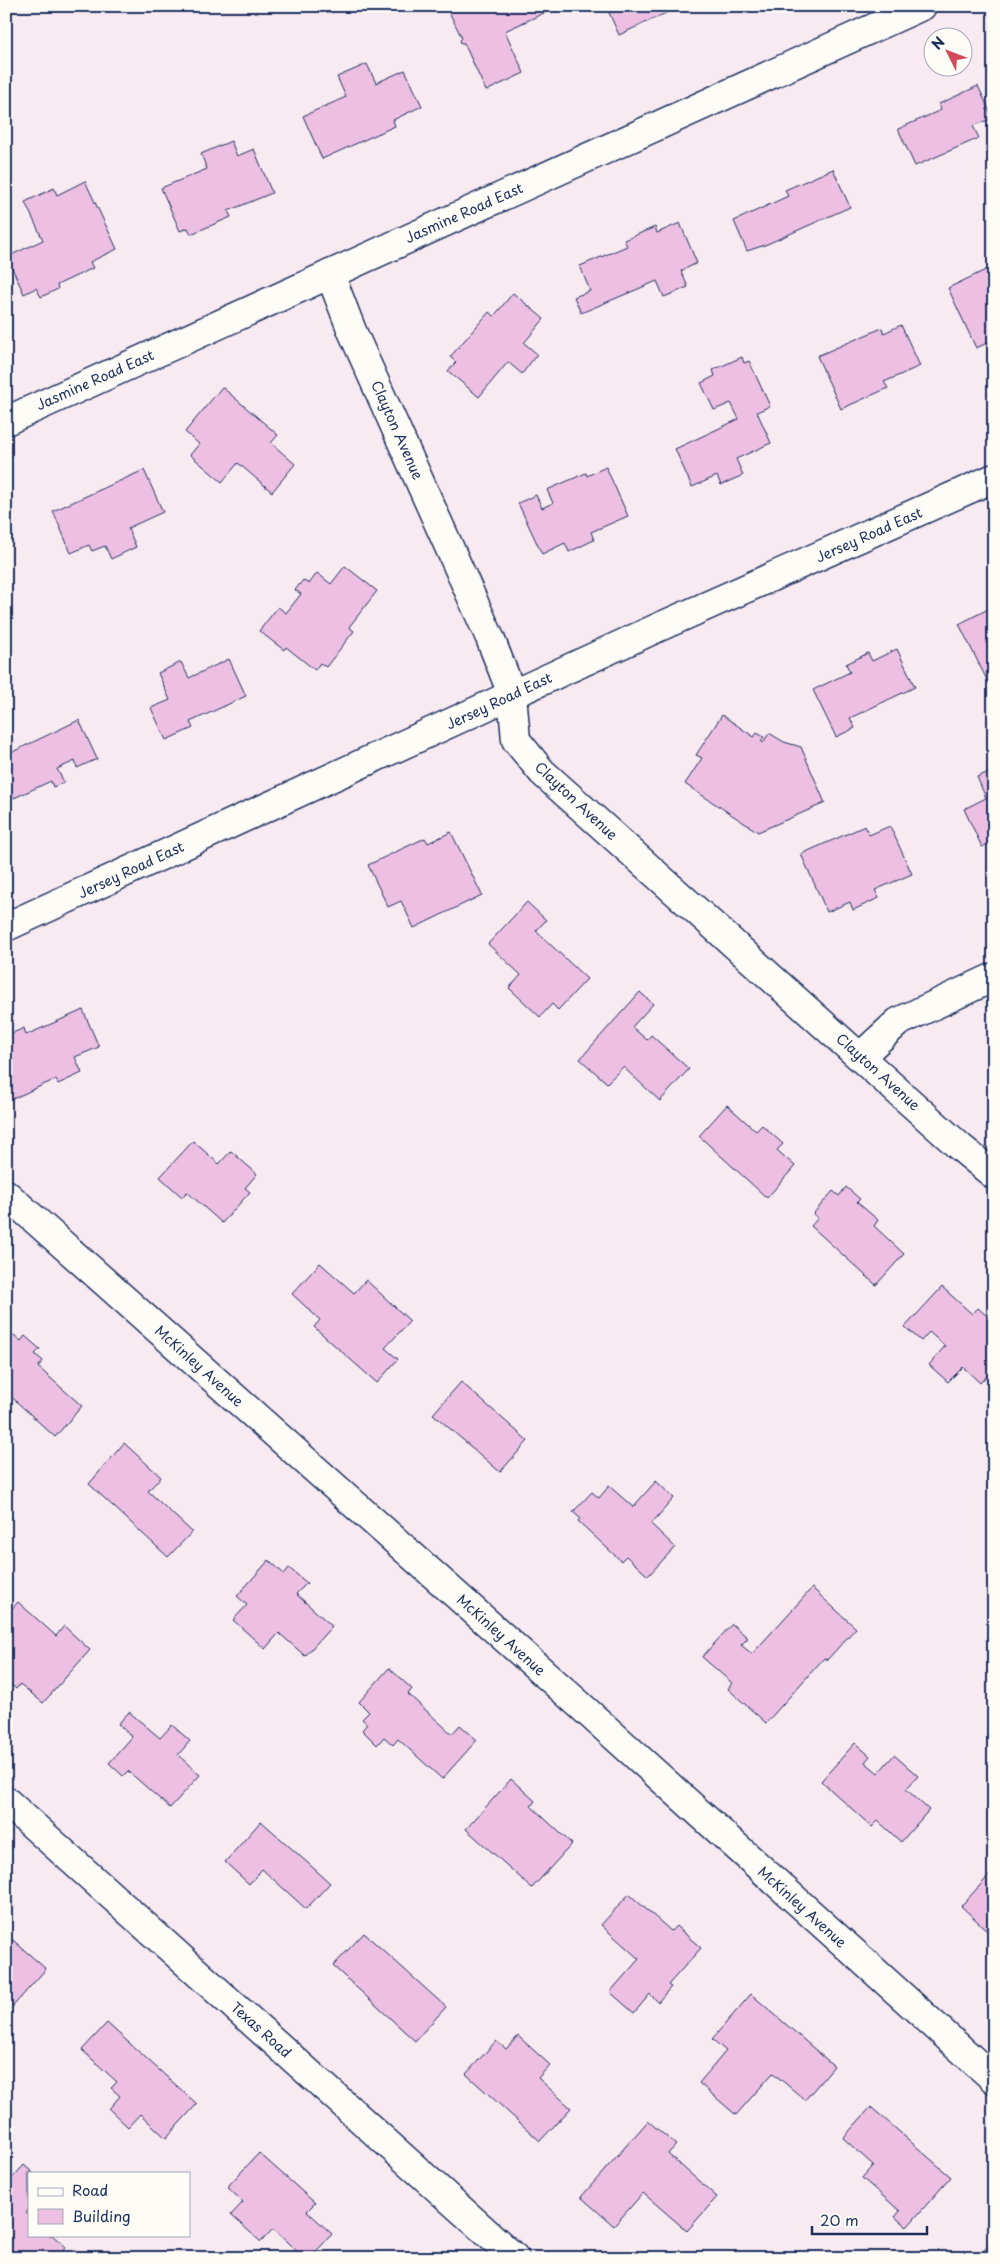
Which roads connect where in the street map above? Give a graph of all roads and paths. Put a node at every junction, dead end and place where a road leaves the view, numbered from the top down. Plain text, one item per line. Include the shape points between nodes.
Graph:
1 (922, 6) edge
2 (330, 274) junction
3 (6, 421) edge
4 (994, 478) edge
5 (512, 694) junction
6 (6, 927) edge
7 (994, 977) edge
8 (861, 1056) junction
9 (994, 1174) edge
10 (6, 1194) edge
11 (6, 1801) edge
12 (994, 2080) edge
13 (515, 2258) edge

1 - 2 street, Jasmine Road East
2 - 3 street, Jasmine Road East
2 - 5 street, Clayton Avenue
4 - 5 street, Jersey Road East
5 - 6 street, Jersey Road East
5 - 8 street, Clayton Avenue via 516,740 542,772
7 - 8 street via 898,1022
8 - 9 street, Clayton Avenue
10 - 12 street, McKinley Avenue via 557,1684
11 - 13 street, Texas Road

